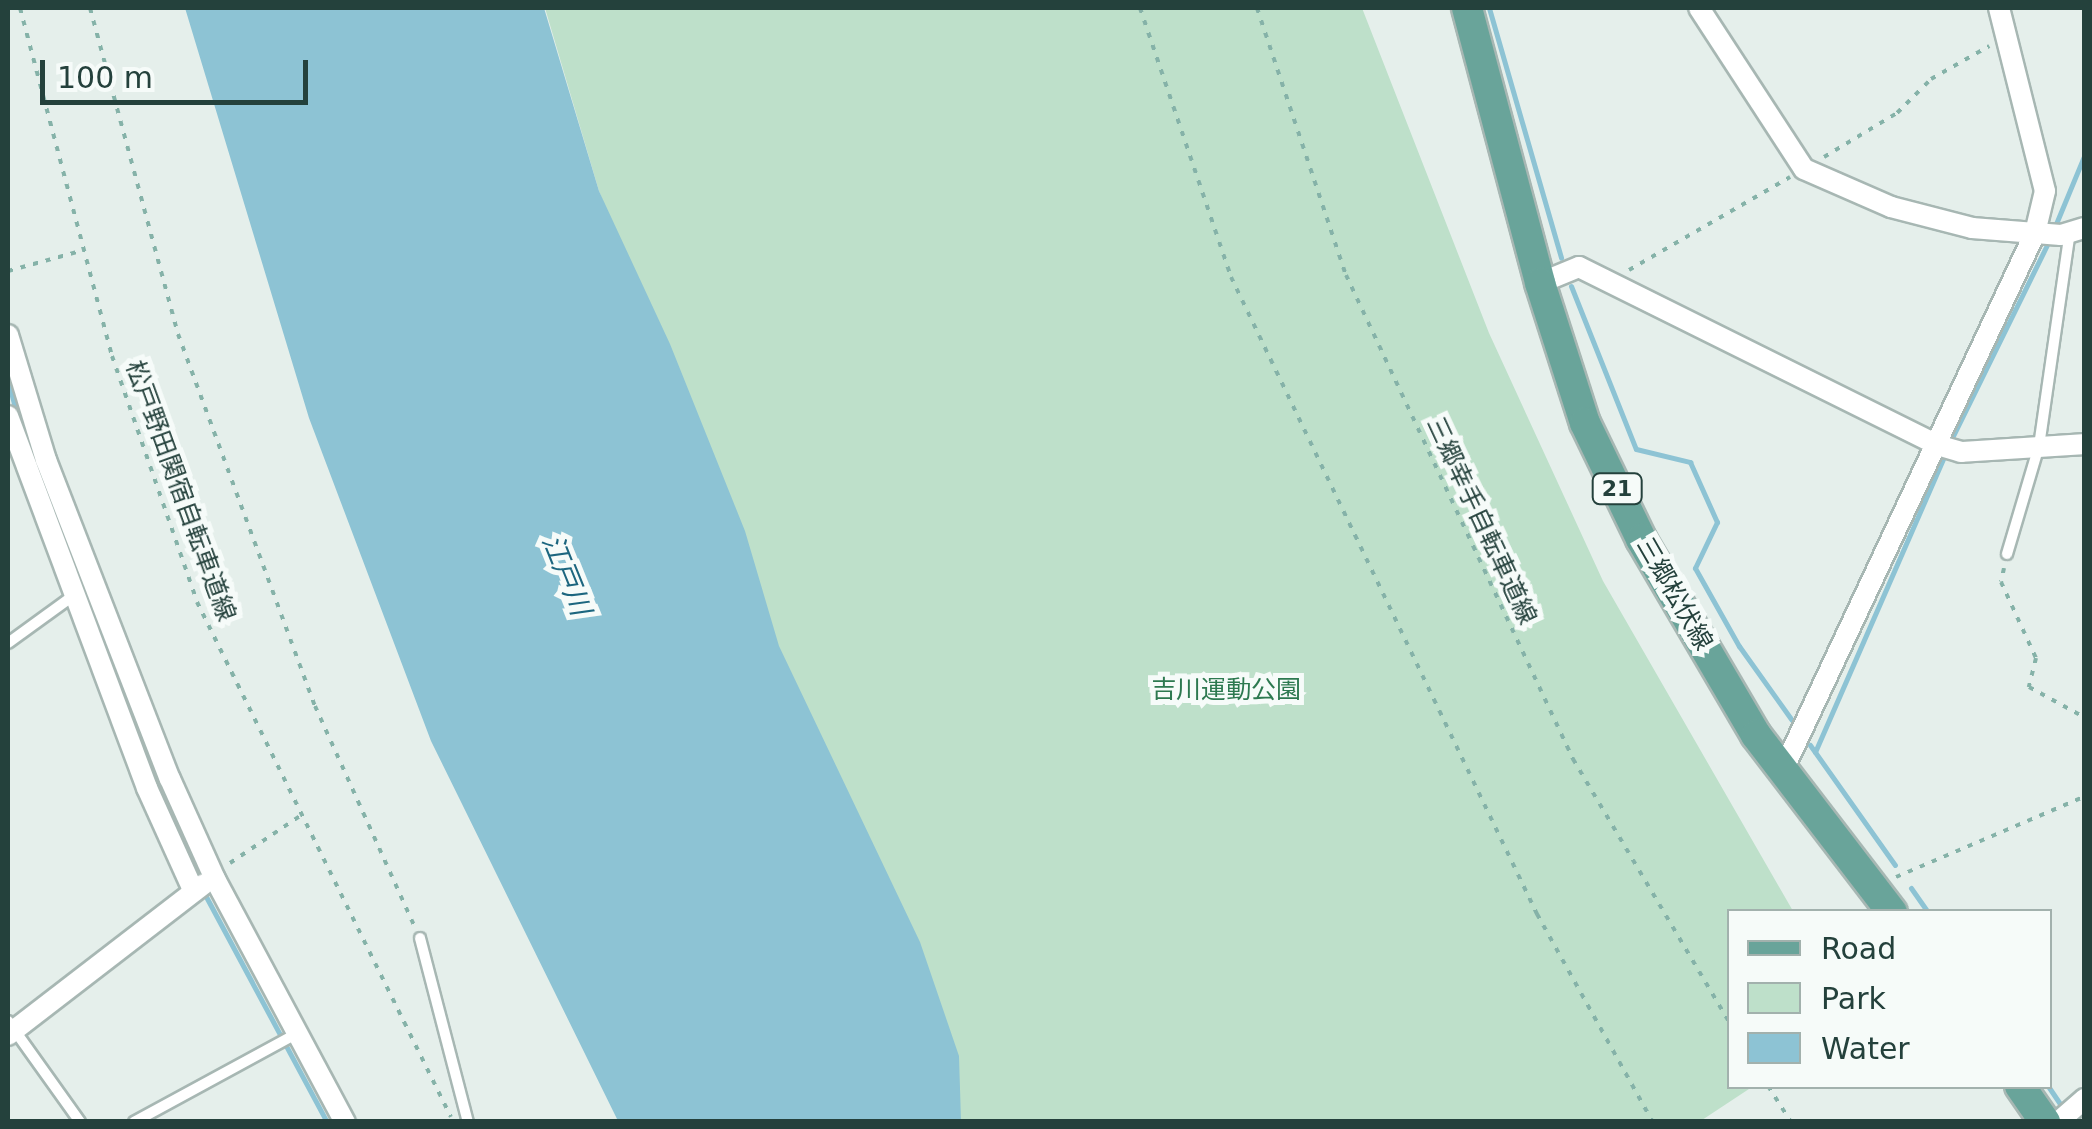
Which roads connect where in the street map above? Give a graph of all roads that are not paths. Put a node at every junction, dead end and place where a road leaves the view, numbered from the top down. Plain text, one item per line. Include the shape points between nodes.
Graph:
1 (1467, 8) edge
2 (1699, 8) edge
3 (2000, 8) edge
4 (2078, 230) edge
5 (2035, 233) junction
6 (1540, 283) junction
7 (8, 335) edge
8 (8, 416) edge
9 (2084, 444) edge
10 (1937, 446) junction
11 (2039, 446) junction
12 (2007, 554) road end
13 (72, 596) junction
14 (8, 643) edge
15 (1783, 770) junction
16 (213, 875) junction
17 (193, 890) junction
18 (1882, 899) edge
19 (420, 938) road end
20 (10, 1029) edge
21 (296, 1034) junction
22 (2022, 1089) edge
23 (2084, 1099) edge
24 (80, 1122) edge
25 (134, 1122) edge
26 (345, 1122) edge
27 (468, 1122) edge
28 (2045, 1122) edge
29 (2058, 1122) edge

1 - 6 main road, 三郷松伏線 / 21
2 - 5 street via 1804,168 1891,207 1972,228
3 - 5 street via 2045,191
4 - 5 street
4 - 11 lane
5 - 10 street
6 - 10 street via 1579,267
6 - 15 main road, 三郷松伏線 / 21 via 1585,422 1641,539
7 - 16 street via 92,584
8 - 13 street
9 - 11 street
10 - 11 street via 1961,452
10 - 15 street
11 - 12 lane
13 - 14 lane
13 - 17 street
15 - 18 main road, 三郷松伏線 / 21
16 - 17 street
16 - 21 street
17 - 20 street
19 - 27 lane
20 - 24 lane
21 - 25 lane
21 - 26 street
22 - 28 main road
23 - 29 street

